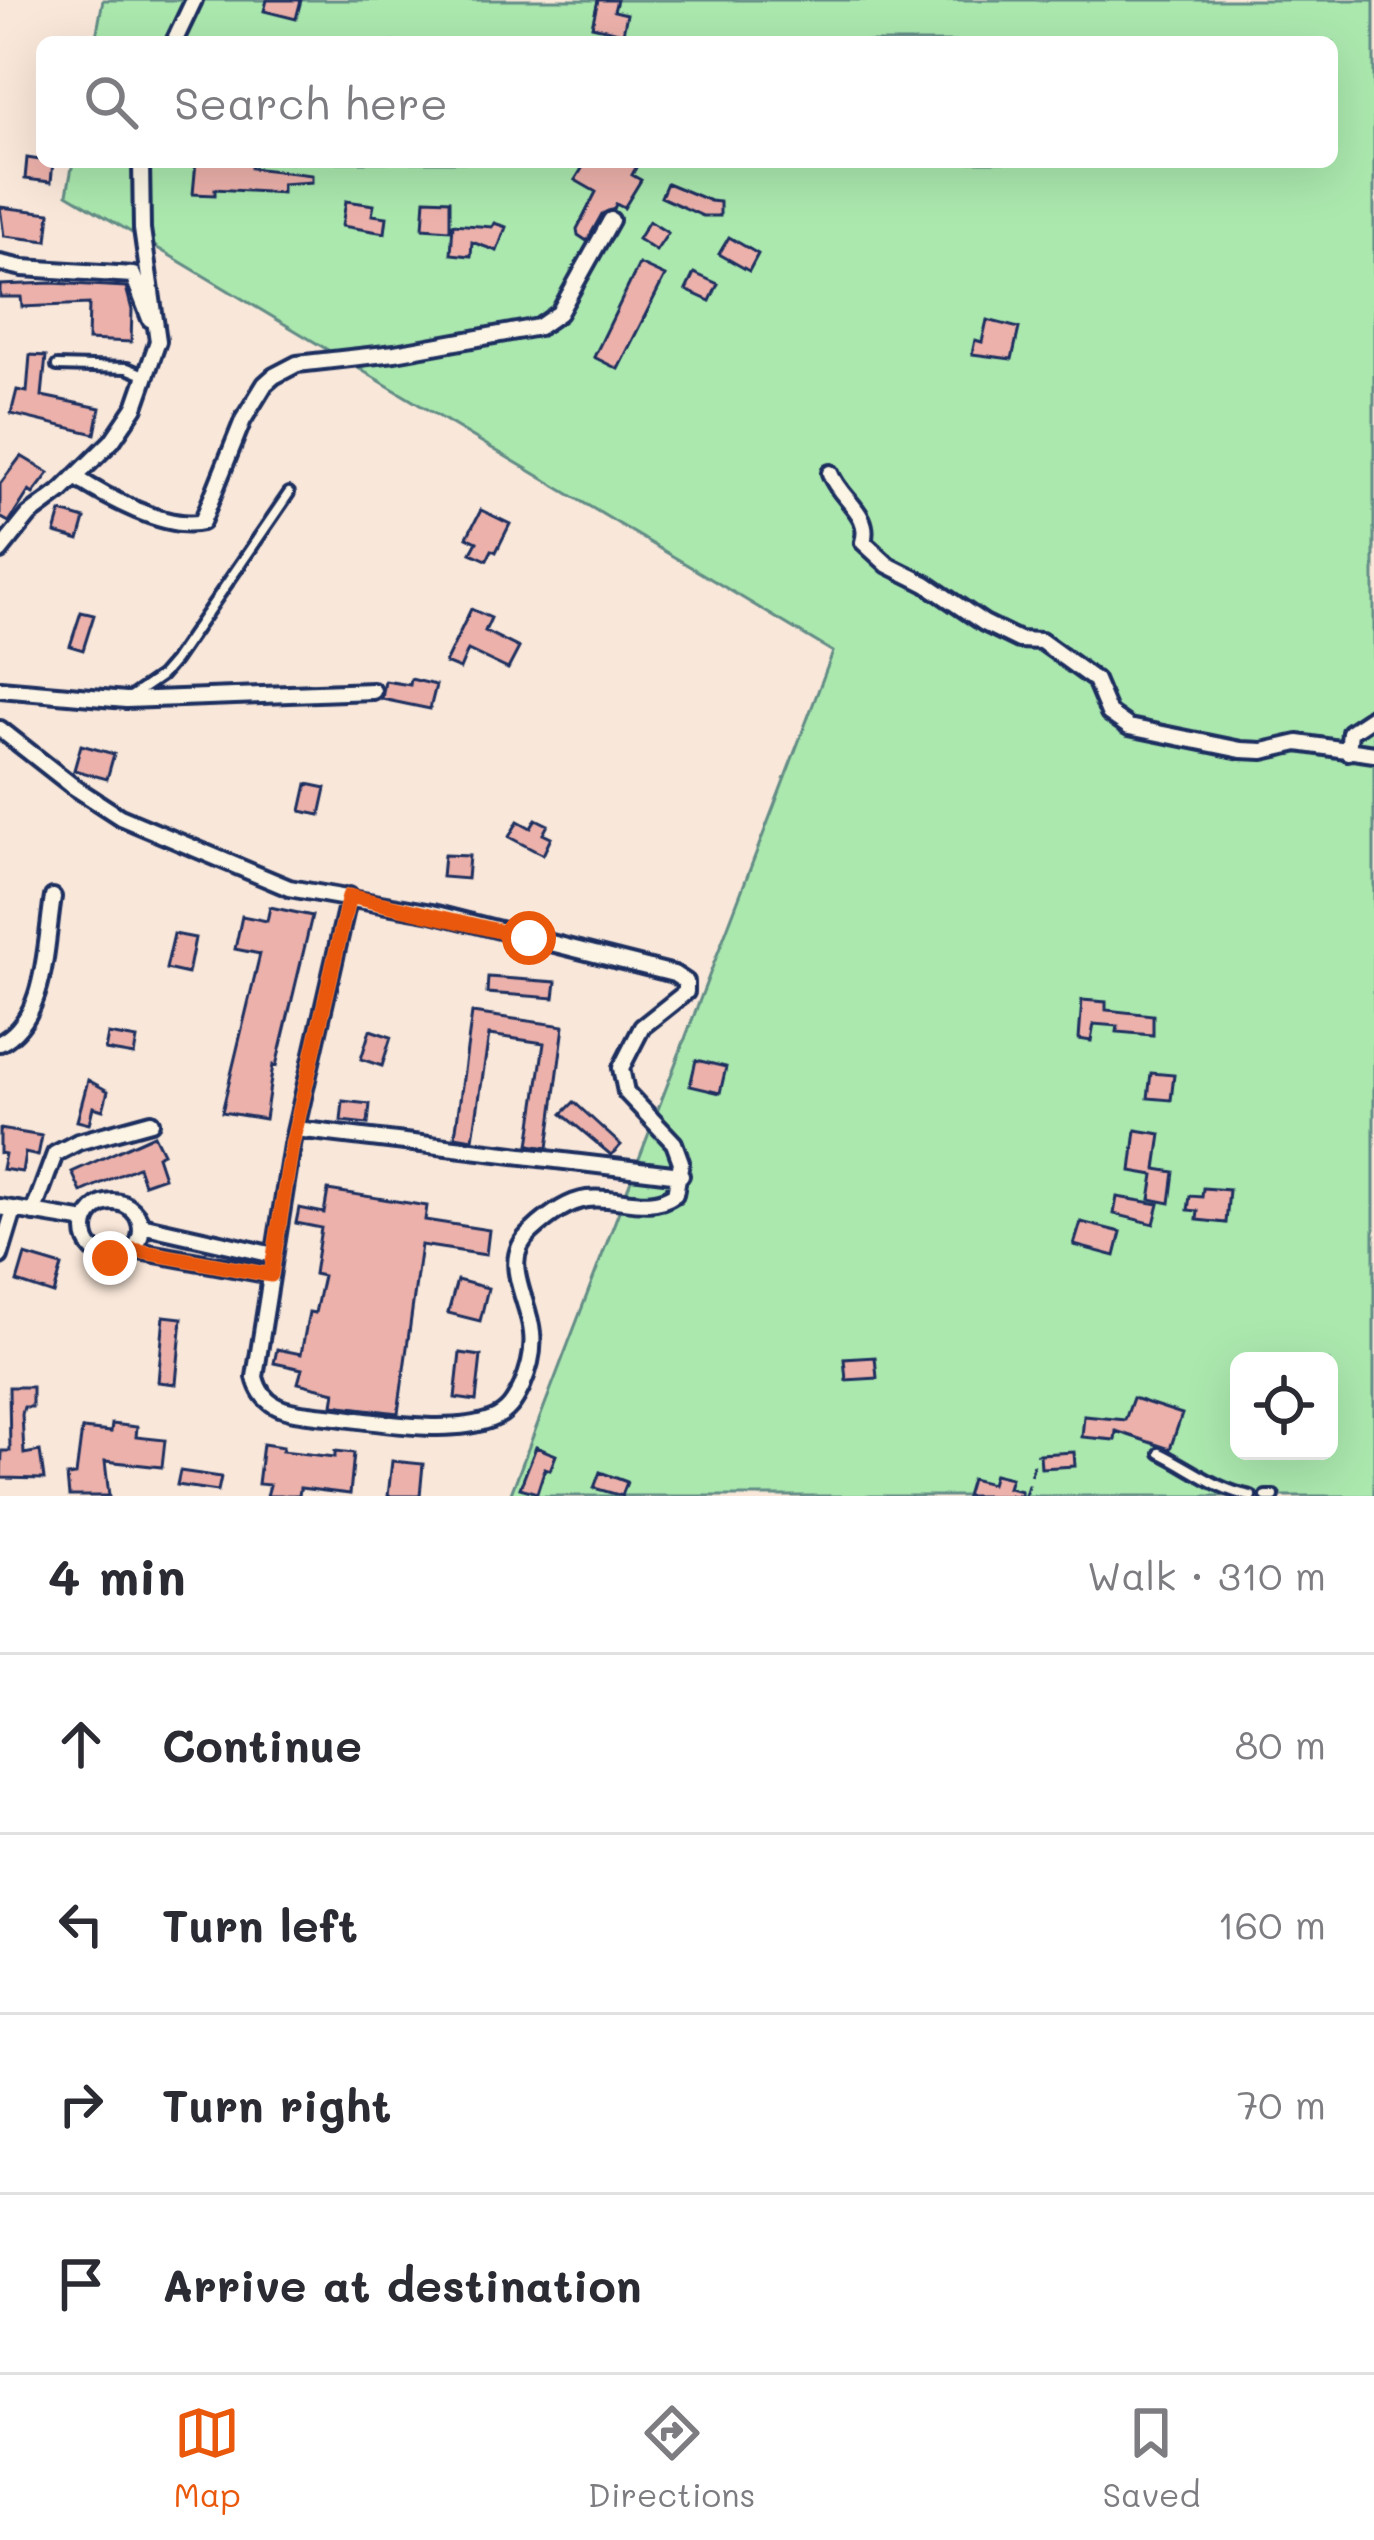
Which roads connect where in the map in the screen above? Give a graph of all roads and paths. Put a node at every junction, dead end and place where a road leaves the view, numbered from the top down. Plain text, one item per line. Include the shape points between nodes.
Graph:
1 (194, 0) edge
2 (177, 36) edge
3 (142, 168) edge
4 (611, 220) dead end
5 (0, 263) edge
6 (158, 341) junction
7 (57, 367) dead end
8 (146, 376) junction
9 (830, 473) dead end
10 (75, 477) junction
11 (289, 493) dead end
12 (0, 551) edge
13 (0, 689) edge
14 (373, 691) dead end
15 (126, 700) junction
16 (1374, 716) edge
17 (0, 729) edge
18 (1348, 752) junction
19 (1374, 754) edge
20 (349, 896) junction
21 (53, 897) dead end
22 (0, 1043) edge
23 (151, 1122) dead end
24 (296, 1129) junction
25 (680, 1175) junction
26 (7, 1209) edge
27 (33, 1213) junction
28 (86, 1221) junction
29 (141, 1225) junction
30 (133, 1250) junction
31 (274, 1255) junction
32 (0, 1256) edge
33 (271, 1275) junction
34 (1036, 1453) dead end
35 (1160, 1453) dead end
36 (1025, 1496) edge
37 (1251, 1496) edge

1 - 2 street
3 - 6 street
4 - 10 street via 559,313 538,327 297,364 274,376 243,420 202,522 114,502
5 - 6 street via 133,275
6 - 8 street
7 - 8 lane via 127,368
8 - 10 street via 112,441
9 - 18 street via 860,514 863,542 888,566 1000,632 1041,641 1095,680 1109,713 1130,728 1241,750 1298,743
10 - 12 street
11 - 15 lane via 174,661
13 - 15 street
14 - 15 street
16 - 18 street via 1350,732
17 - 20 street via 140,826 289,888
18 - 19 street
20 - 24 street
20 - 25 street via 686,982 686,992 642,1028 621,1068 626,1092 674,1143
21 - 22 street via 35,1001 17,1034
23 - 27 street via 55,1154
24 - 25 street
24 - 31 street
25 - 33 street via 662,1204 588,1199 526,1235 515,1267 532,1353 512,1406 492,1419 401,1424 283,1411 265,1401 254,1377
26 - 27 street
26 - 32 street
27 - 28 street
28 - 29 street via 115,1202
28 - 30 street via 98,1254
29 - 30 street
29 - 31 street
30 - 33 street
31 - 33 street
34 - 36 path
35 - 37 lane

